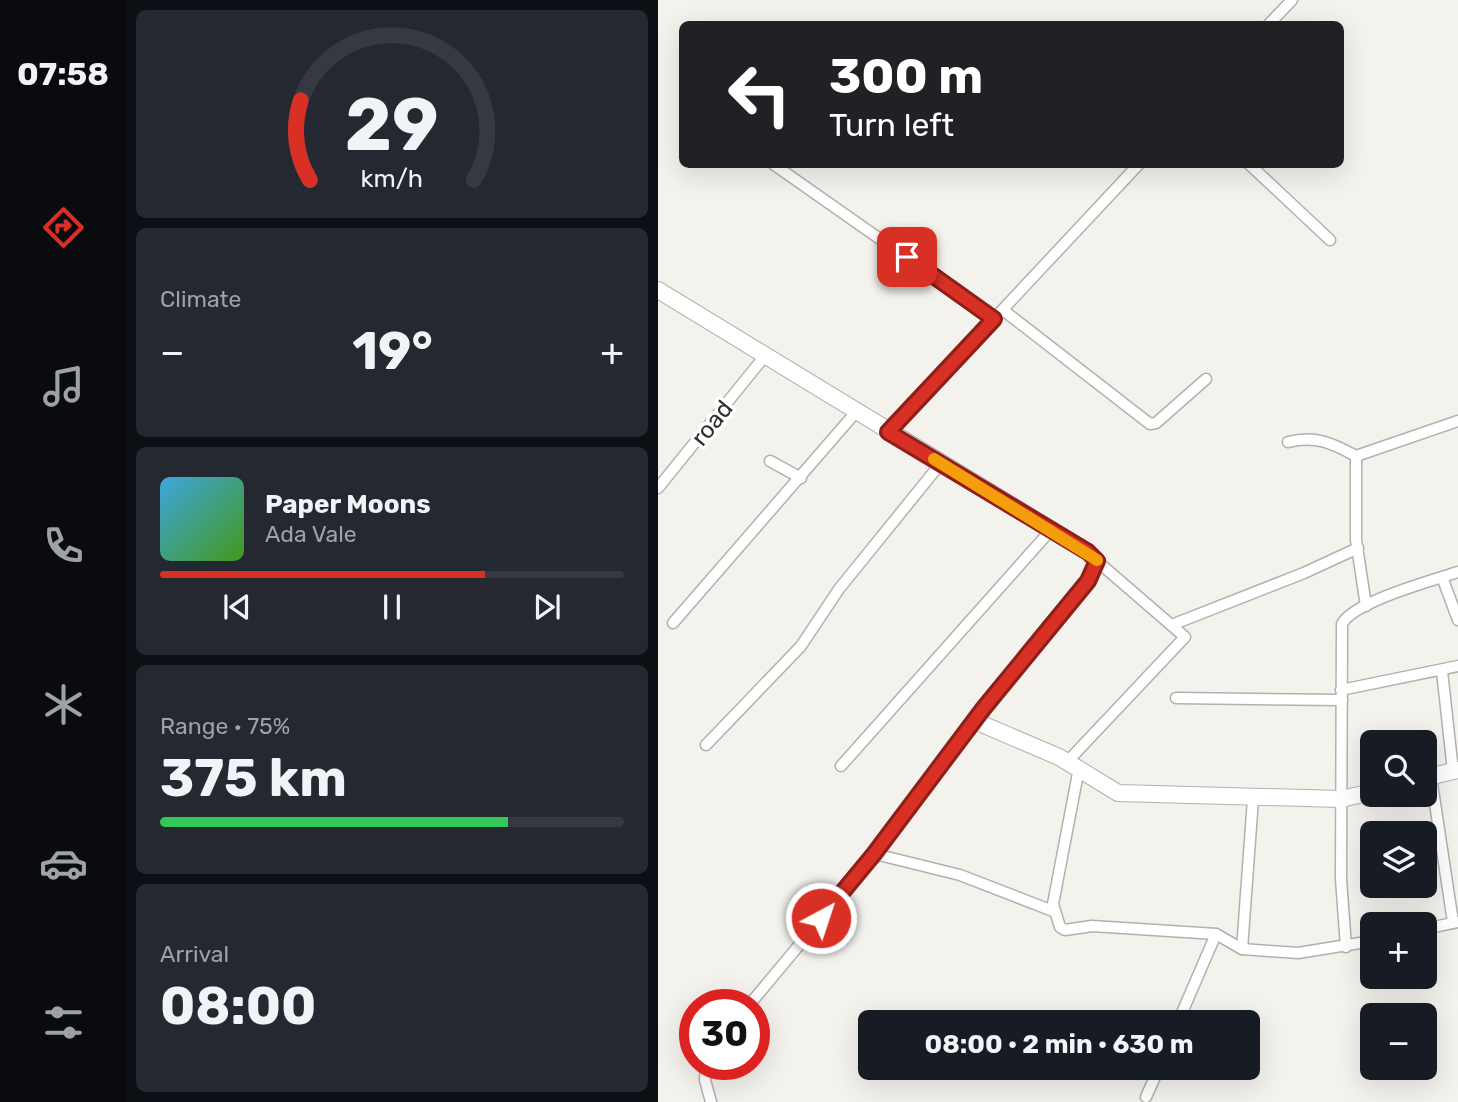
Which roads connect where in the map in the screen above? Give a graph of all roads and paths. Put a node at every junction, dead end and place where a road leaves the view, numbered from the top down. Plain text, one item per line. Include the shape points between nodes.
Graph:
1 (1292, 0) edge
2 (1272, 21) edge
3 (779, 168) edge
4 (1135, 168) edge
5 (1253, 168) edge
6 (1330, 240) dead end
7 (658, 290) edge
8 (998, 315) junction
9 (764, 357) junction
10 (1206, 379) dead end
11 (856, 412) junction
12 (1458, 422) edge
13 (888, 432) junction
14 (1288, 442) dead end
15 (1356, 456) junction
16 (770, 461) dead end
17 (941, 463) junction
18 (801, 478) junction
19 (658, 488) edge
20 (1050, 531) junction
21 (1357, 548) junction
22 (1097, 561) junction
23 (1458, 572) edge
24 (1443, 577) junction
25 (1366, 606) junction
26 (1458, 620) edge
27 (673, 623) dead end
28 (1174, 624) junction
29 (1458, 666) edge
30 (1442, 671) junction
31 (1342, 695) junction
32 (1176, 698) dead end
33 (978, 719) junction
34 (706, 745) dead end
35 (1073, 765) junction
36 (841, 766) dead end
37 (1456, 771) edge
38 (1437, 776) edge
39 (1360, 795) edge
40 (1253, 799) junction
41 (1341, 799) junction
42 (1433, 807) edge
43 (874, 854) junction
44 (1053, 911) junction
45 (1455, 922) edge
46 (1437, 926) edge
47 (1216, 934) junction
48 (1360, 944) edge
49 (1346, 947) junction
50 (1242, 949) junction
51 (762, 989) edge
52 (1183, 1010) edge
53 (705, 1080) edge
54 (1153, 1080) edge
55 (1146, 1097) dead end
56 (711, 1102) edge

1 - 2 street
3 - 8 street
4 - 8 street
5 - 6 street
7 - 9 main road
8 - 10 street via 1150,424 1157,423
8 - 13 street
9 - 11 main road
9 - 19 street, road
11 - 13 main road
11 - 18 street
12 - 15 street
13 - 17 main road
14 - 15 street via 1323,440
15 - 21 street
16 - 18 street
17 - 20 main road
17 - 34 street via 839,589 802,646
18 - 27 street
20 - 22 main road
20 - 36 street
21 - 25 street
21 - 28 street
22 - 28 street
22 - 33 main road via 1088,581
23 - 24 street
24 - 25 street
24 - 26 street
25 - 31 street via 1342,624
28 - 35 street via 1184,640 1115,707
29 - 30 street
30 - 31 street
30 - 37 street
31 - 32 street
31 - 41 street
33 - 35 main road
33 - 43 street
35 - 40 main road via 1118,793
35 - 44 street
37 - 38 main road
39 - 41 main road
40 - 41 main road
40 - 50 street
41 - 49 street
42 - 45 street
43 - 44 street via 960,874
43 - 51 street
44 - 47 street via 1065,930 1092,926
45 - 46 street
47 - 50 street
47 - 52 street
48 - 49 street
49 - 50 street via 1298,953
53 - 56 street
54 - 55 street

